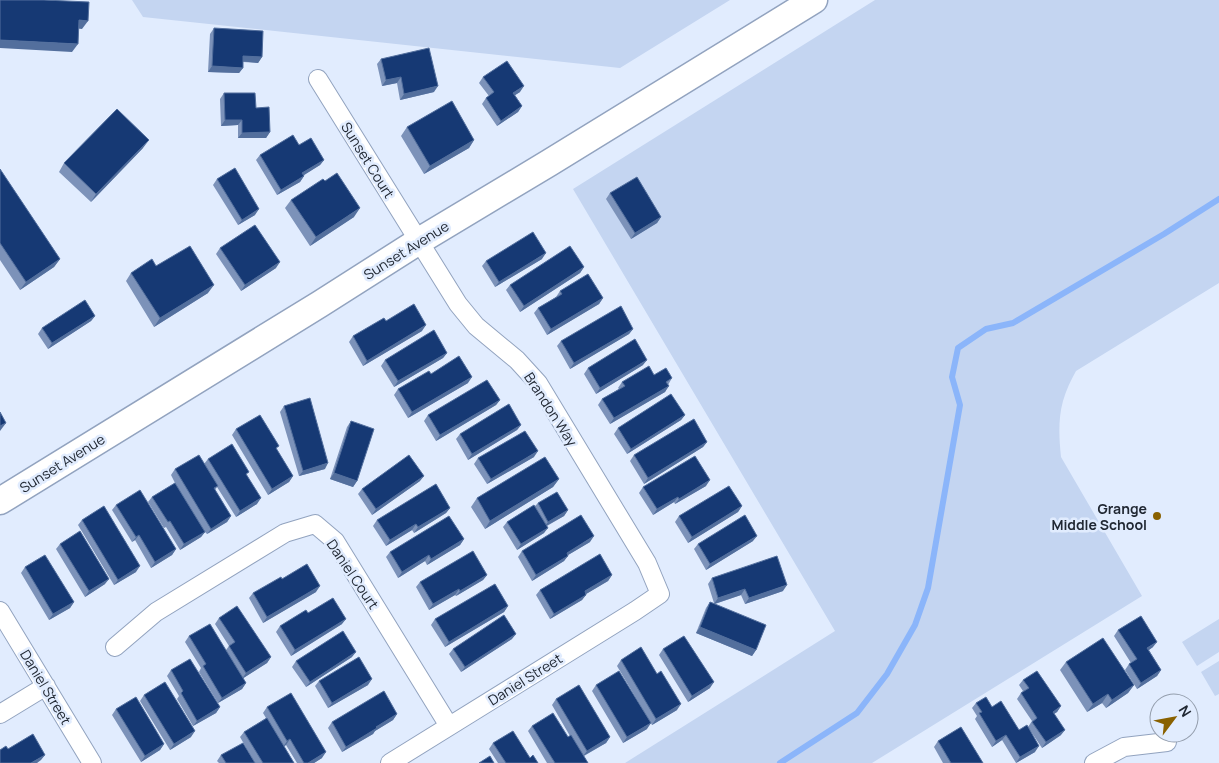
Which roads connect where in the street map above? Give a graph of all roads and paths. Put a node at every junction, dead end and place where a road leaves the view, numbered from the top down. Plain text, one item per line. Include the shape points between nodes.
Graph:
1 (814, 0) edge
2 (318, 79) dead end
3 (419, 241) junction
4 (0, 502) edge
5 (660, 594) joint
6 (0, 611) edge
7 (115, 647) dead end
8 (46, 686) junction
9 (0, 714) edge
10 (449, 726) junction
11 (1158, 743) edge
12 (92, 763) edge
13 (390, 763) edge
14 (1094, 763) edge

1 - 3 main road, Sunset Avenue
2 - 3 street, Sunset Court
3 - 4 main road, Sunset Avenue
3 - 5 street, Brandon Way via 458,304 476,326 517,360 538,383 647,563
5 - 10 street, Daniel Street
6 - 8 street, Daniel Street
7 - 10 street, Daniel Court via 164,607 285,533 315,524 335,542
8 - 9 street
8 - 12 street, Daniel Street
10 - 13 street, Daniel Street
11 - 14 street via 1124,747

